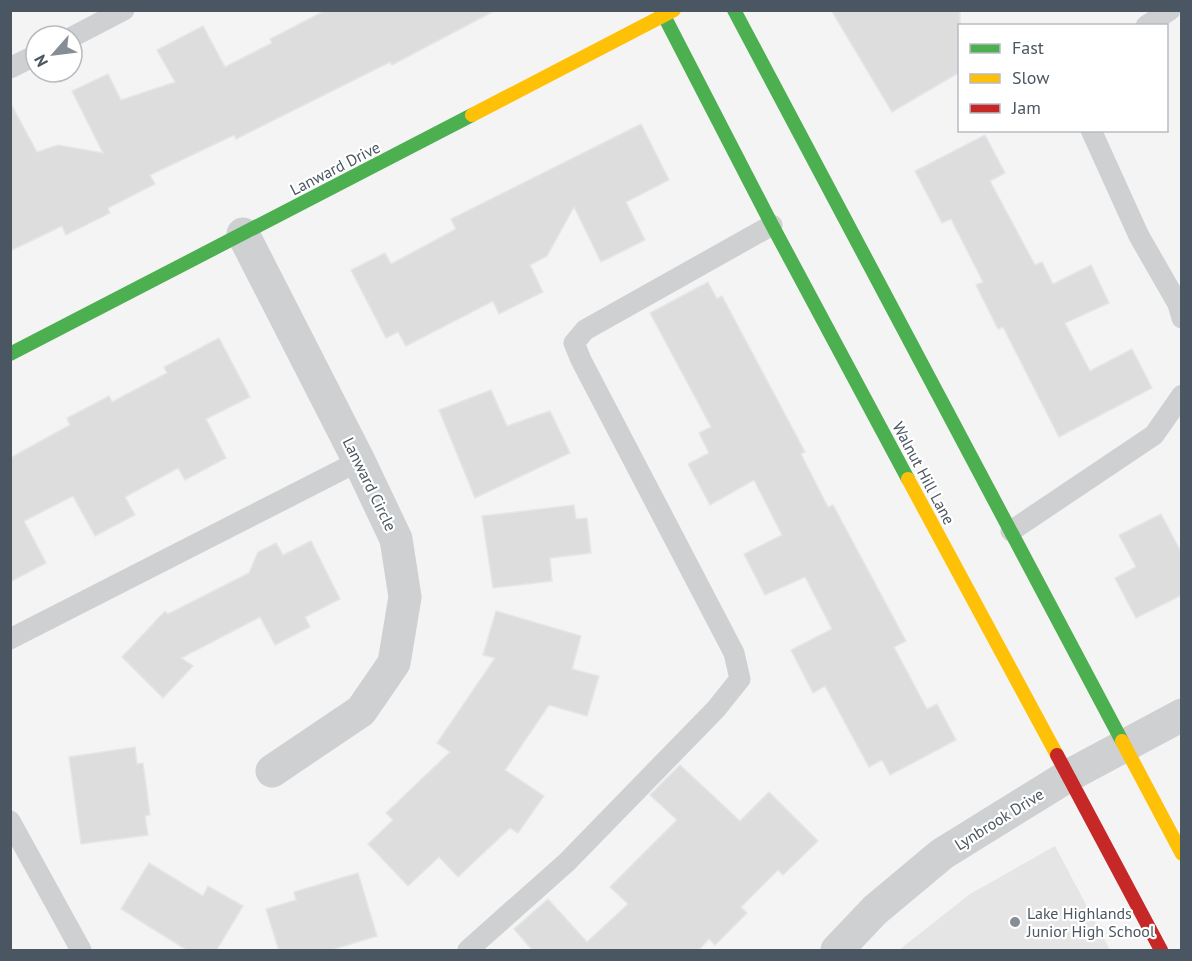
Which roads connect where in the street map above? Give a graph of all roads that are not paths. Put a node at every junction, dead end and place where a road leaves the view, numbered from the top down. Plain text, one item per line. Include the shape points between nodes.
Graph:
1 (124, 10) edge
2 (734, 10) edge
3 (1170, 10) edge
4 (666, 12) edge
5 (1149, 24) edge
6 (84, 31) edge
7 (24, 61) edge
8 (10, 68) edge
9 (1092, 132) edge
10 (772, 225) junction
11 (243, 234) junction
12 (1182, 318) edge
13 (10, 354) edge
14 (1182, 395) edge
15 (359, 460) junction
16 (1011, 531) junction
17 (10, 639) edge
18 (1182, 715) edge
19 (1124, 746) junction
20 (272, 771) dead end
21 (1068, 776) junction
22 (10, 821) edge
23 (1182, 854) edge
24 (81, 951) edge
25 (468, 951) edge
26 (837, 951) edge
27 (1161, 951) edge

1 - 6 lane
2 - 16 main road
3 - 5 lane
4 - 10 main road, Walnut Hill Lane
4 - 11 main road, Lanward Drive
7 - 8 lane
9 - 12 lane
10 - 21 main road, Walnut Hill Lane
10 - 25 lane via 585,330 574,343 734,653 740,680 567,862
11 - 13 main road, Lanward Drive
11 - 15 street, Lanward Circle
14 - 16 lane via 1154,435
15 - 17 lane
15 - 20 street, Lanward Circle via 396,539 405,597 394,663 361,711
16 - 19 main road
18 - 19 street, Lynbrook Drive
19 - 21 street, Lynbrook Drive
19 - 23 main road
21 - 26 street, Lynbrook Drive via 942,854 874,910
21 - 27 main road, Walnut Hill Lane
22 - 24 lane

